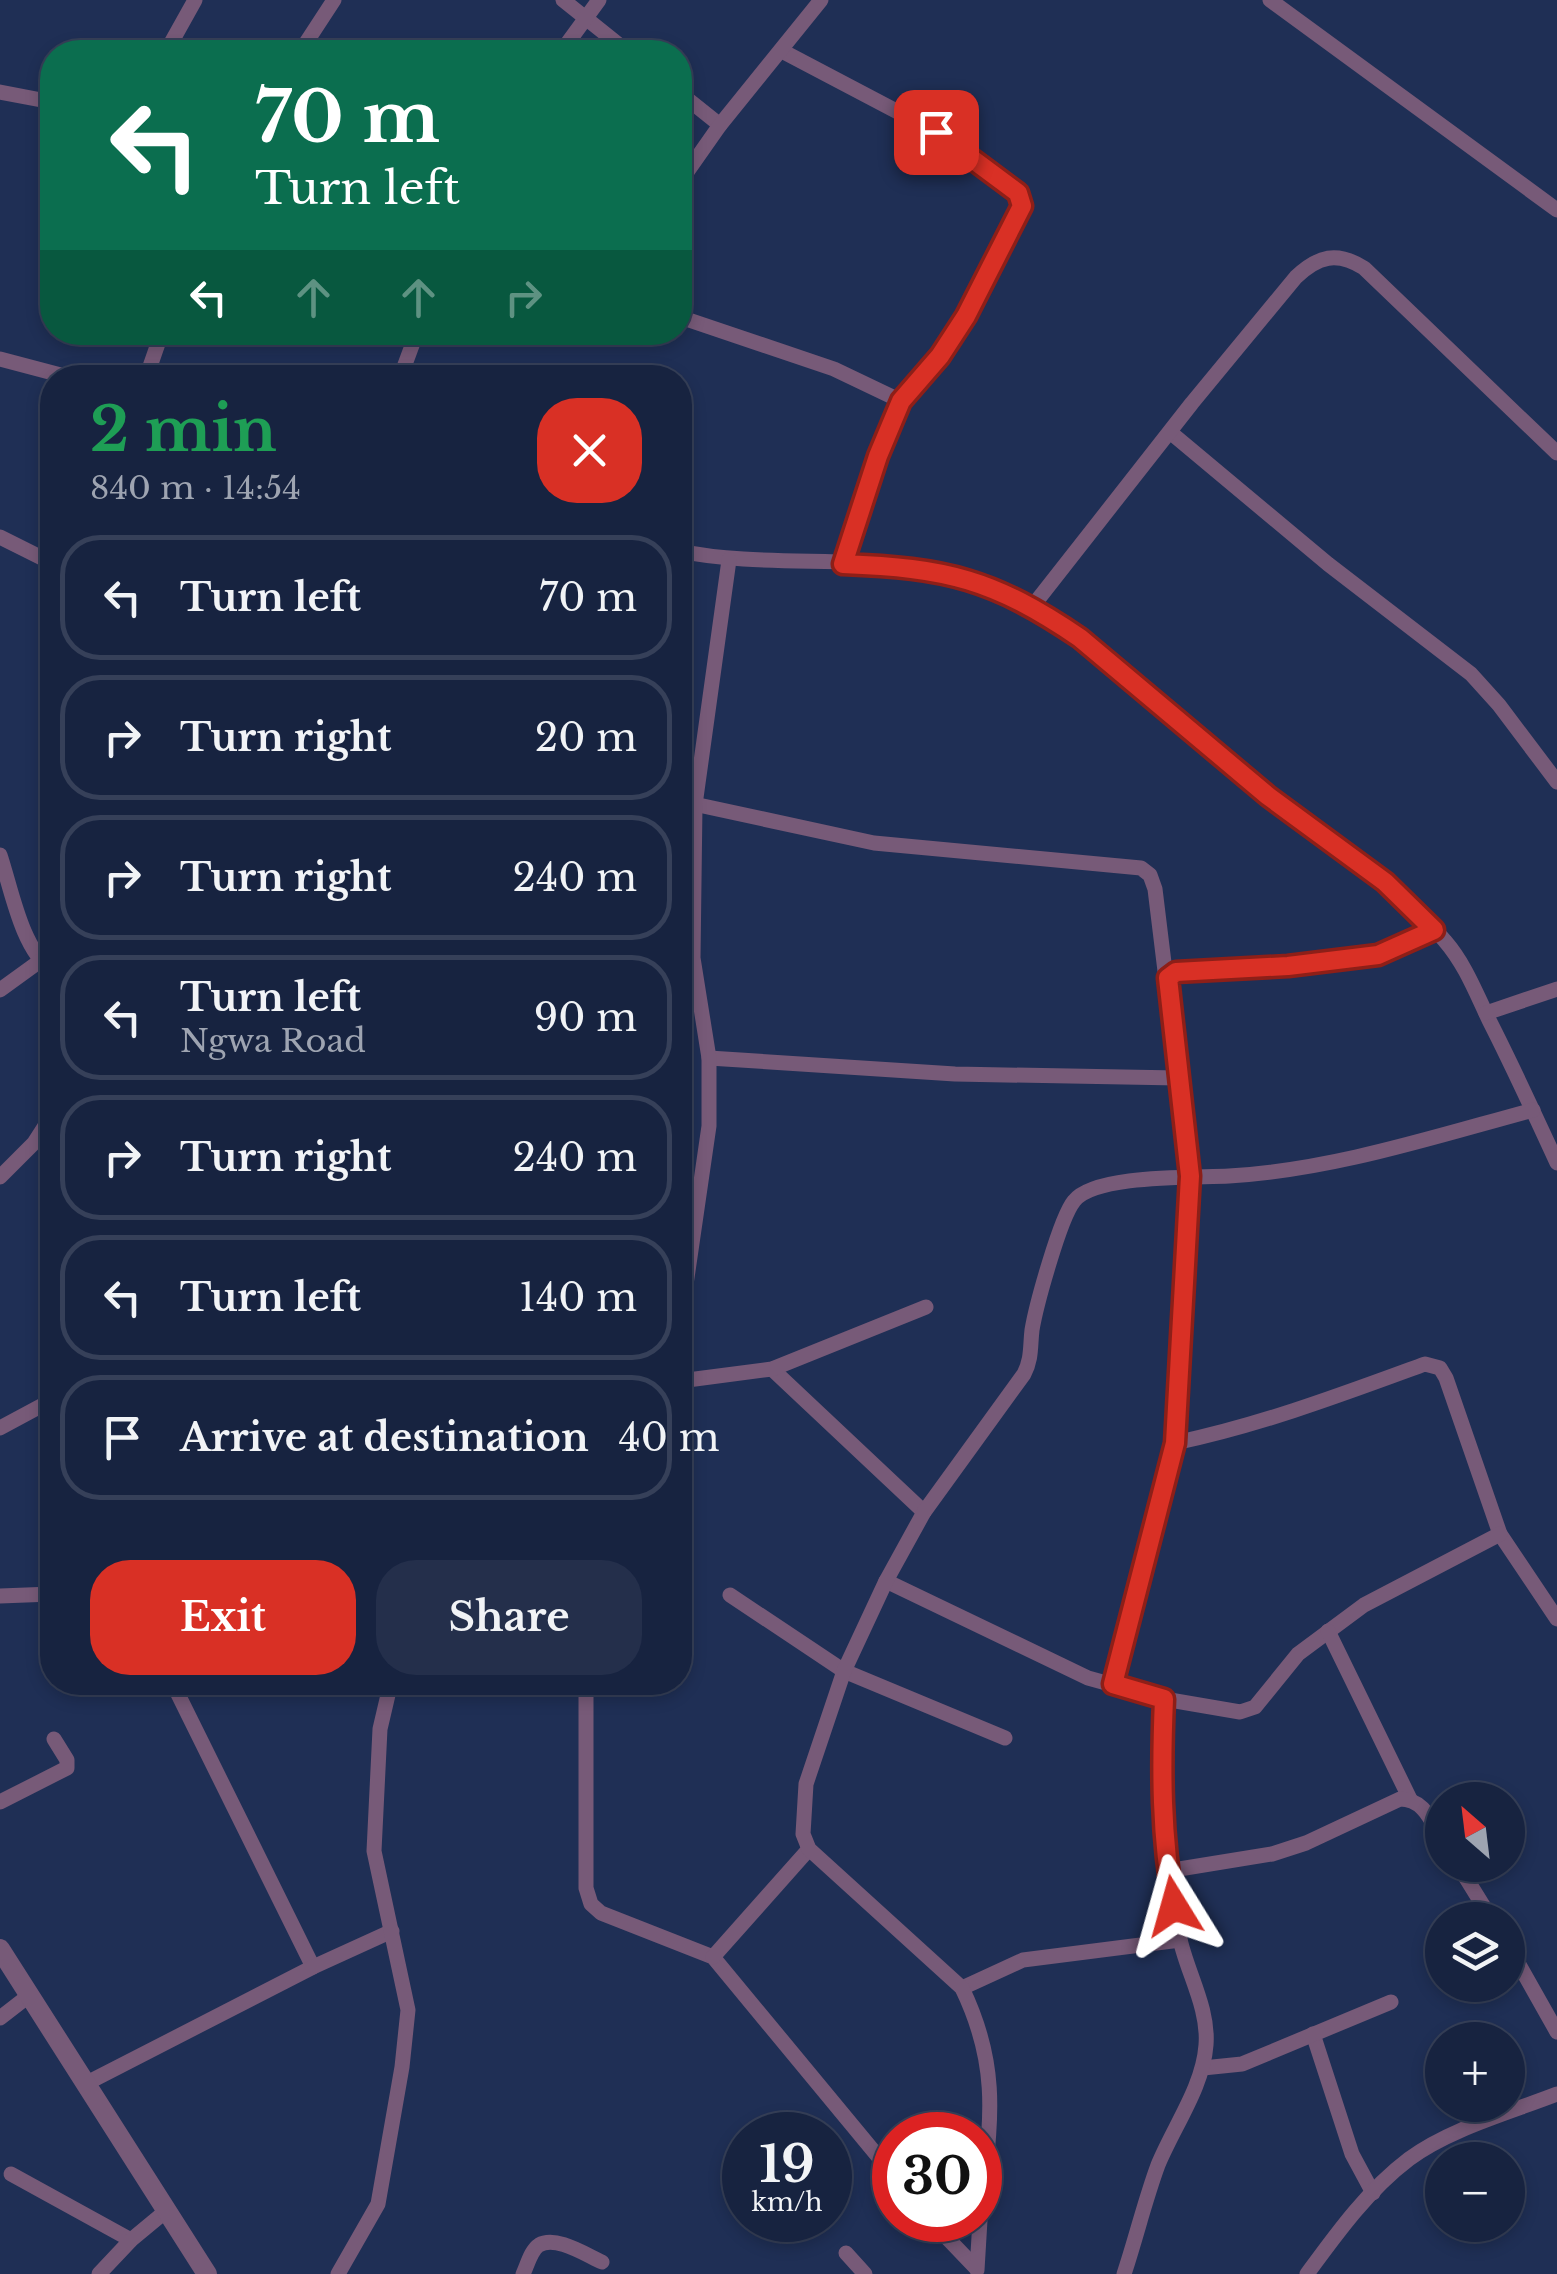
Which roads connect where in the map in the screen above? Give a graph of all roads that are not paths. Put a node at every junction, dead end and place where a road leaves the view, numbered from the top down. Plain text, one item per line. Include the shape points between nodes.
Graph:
1 (196, 0) edge
2 (334, 0) edge
3 (563, 0) edge
4 (599, 0) edge
5 (821, 0) edge
6 (1270, 0) edge
7 (584, 19) junction
8 (173, 40) edge
9 (308, 40) edge
10 (569, 40) edge
11 (612, 40) edge
12 (782, 52) junction
13 (0, 92) edge
14 (40, 100) edge
15 (692, 103) edge
16 (720, 125) junction
17 (692, 165) edge
18 (1557, 210) edge
19 (692, 321) edge
20 (0, 359) edge
21 (40, 370) edge
22 (901, 401) junction
23 (1170, 432) junction
24 (1557, 453) edge
25 (0, 537) edge
26 (692, 554) edge
27 (40, 557) edge
28 (729, 560) junction
29 (843, 564) junction
30 (1032, 608) junction
31 (692, 774) edge
32 (1557, 782) edge
33 (692, 804) edge
34 (0, 855) edge
35 (1434, 930) junction
36 (40, 954) edge
37 (40, 969) edge
38 (1168, 978) junction
39 (692, 984) edge
40 (1557, 989) edge
41 (0, 990) edge
42 (1486, 1013) junction
43 (709, 1058) junction
44 (1178, 1078) junction
45 (1533, 1110) junction
46 (40, 1134) edge
47 (1557, 1163) edge
48 (1190, 1176) junction
49 (0, 1177) edge
50 (692, 1243) edge
51 (926, 1307) dead end
52 (772, 1369) junction
53 (692, 1379) edge
54 (40, 1406) edge
55 (0, 1428) edge
56 (1175, 1443) junction
57 (924, 1512) junction
58 (1500, 1534) junction
59 (886, 1581) junction
60 (40, 1594) edge
61 (730, 1595) dead end
62 (0, 1596) edge
63 (1557, 1620) edge
64 (1328, 1631) junction
65 (844, 1671) junction
66 (1113, 1684) junction
67 (178, 1695) edge
68 (388, 1695) edge
69 (586, 1695) edge
70 (1164, 1699) junction
71 (1005, 1738) dead end
72 (54, 1739) dead end
73 (1410, 1799) junction
74 (0, 1802) edge
75 (1425, 1809) edge
76 (808, 1849) junction
77 (1167, 1871) junction
78 (392, 1932) junction
79 (1180, 1940) junction
80 (0, 1948) edge
81 (713, 1957) junction
82 (313, 1967) junction
83 (1525, 1975) edge
84 (962, 1988) junction
85 (31, 1994) junction
86 (1391, 2002) dead end
87 (0, 2018) edge
88 (1557, 2032) edge
89 (1314, 2034) junction
90 (1203, 2068) junction
91 (86, 2083) junction
92 (1557, 2094) edge
93 (990, 2112) edge
94 (872, 2149) edge
95 (12, 2174) dead end
96 (1372, 2193) junction
97 (166, 2211) junction
98 (131, 2240) junction
99 (951, 2242) edge
100 (979, 2242) edge
101 (846, 2253) dead end
102 (602, 2262) dead end
103 (977, 2270) edge
104 (98, 2274) edge
105 (207, 2274) edge
106 (338, 2274) edge
107 (523, 2274) edge
108 (865, 2274) edge
109 (1124, 2274) edge
110 (1307, 2274) edge

1 - 8 street
2 - 9 street
3 - 7 street
4 - 7 street
5 - 12 street
6 - 18 street
7 - 10 street
7 - 11 street
12 - 16 street
12 - 22 street via 936,132 1022,199 966,316
13 - 14 street
15 - 16 street
16 - 17 street
19 - 22 street via 834,369
20 - 21 street
22 - 29 street
23 - 24 street via 1296,277 1334,257 1364,268
23 - 30 street
23 - 32 street via 1471,674
25 - 27 street
26 - 28 street
28 - 29 street
28 - 31 street
29 - 30 street via 954,574
30 - 35 street via 1080,638 1268,796 1370,870
33 - 38 street via 874,842 1141,868 1155,889
34 - 36 street
35 - 38 street via 1378,955 1176,972
35 - 42 street via 1458,958
37 - 41 street
38 - 44 street
39 - 43 street
40 - 42 street
42 - 45 street
43 - 44 street via 955,1074
43 - 50 street via 709,1126
44 - 48 street
45 - 47 street
45 - 48 street via 1309,1166
46 - 49 street
48 - 56 street
48 - 57 street via 1088,1190 1072,1203 1044,1283 1031,1360
51 - 52 street
52 - 53 street
52 - 57 street
54 - 55 street
56 - 58 street via 1425,1364 1440,1368
56 - 66 street
57 - 59 street
58 - 63 street
58 - 64 street
59 - 65 street
59 - 66 street
60 - 62 street
61 - 65 street
64 - 70 street via 1298,1654 1255,1707 1240,1712
64 - 73 street
65 - 71 street
65 - 76 street via 806,1784
66 - 70 street
67 - 82 street
68 - 78 street via 374,1851
69 - 81 street via 591,1904 601,1914
70 - 77 street
72 - 74 street via 67,1768
73 - 75 street
73 - 77 street via 1272,1854
76 - 81 street
76 - 84 street
77 - 79 street
78 - 82 street
78 - 106 street via 408,2010 402,2067 378,2204
79 - 84 street via 1024,1960
79 - 90 street via 1205,2019
80 - 85 street
81 - 94 street
82 - 91 street
83 - 88 street
84 - 93 street via 990,2072
85 - 87 street
85 - 91 street
86 - 89 street
89 - 90 street via 1242,2064
89 - 96 street via 1352,2154
90 - 109 street via 1158,2166
91 - 97 street
92 - 96 street via 1436,2142
95 - 98 street
96 - 110 street
97 - 98 street
97 - 105 street
98 - 104 street
99 - 103 street
100 - 103 street
101 - 108 street
102 - 107 street via 557,2242 542,2243

